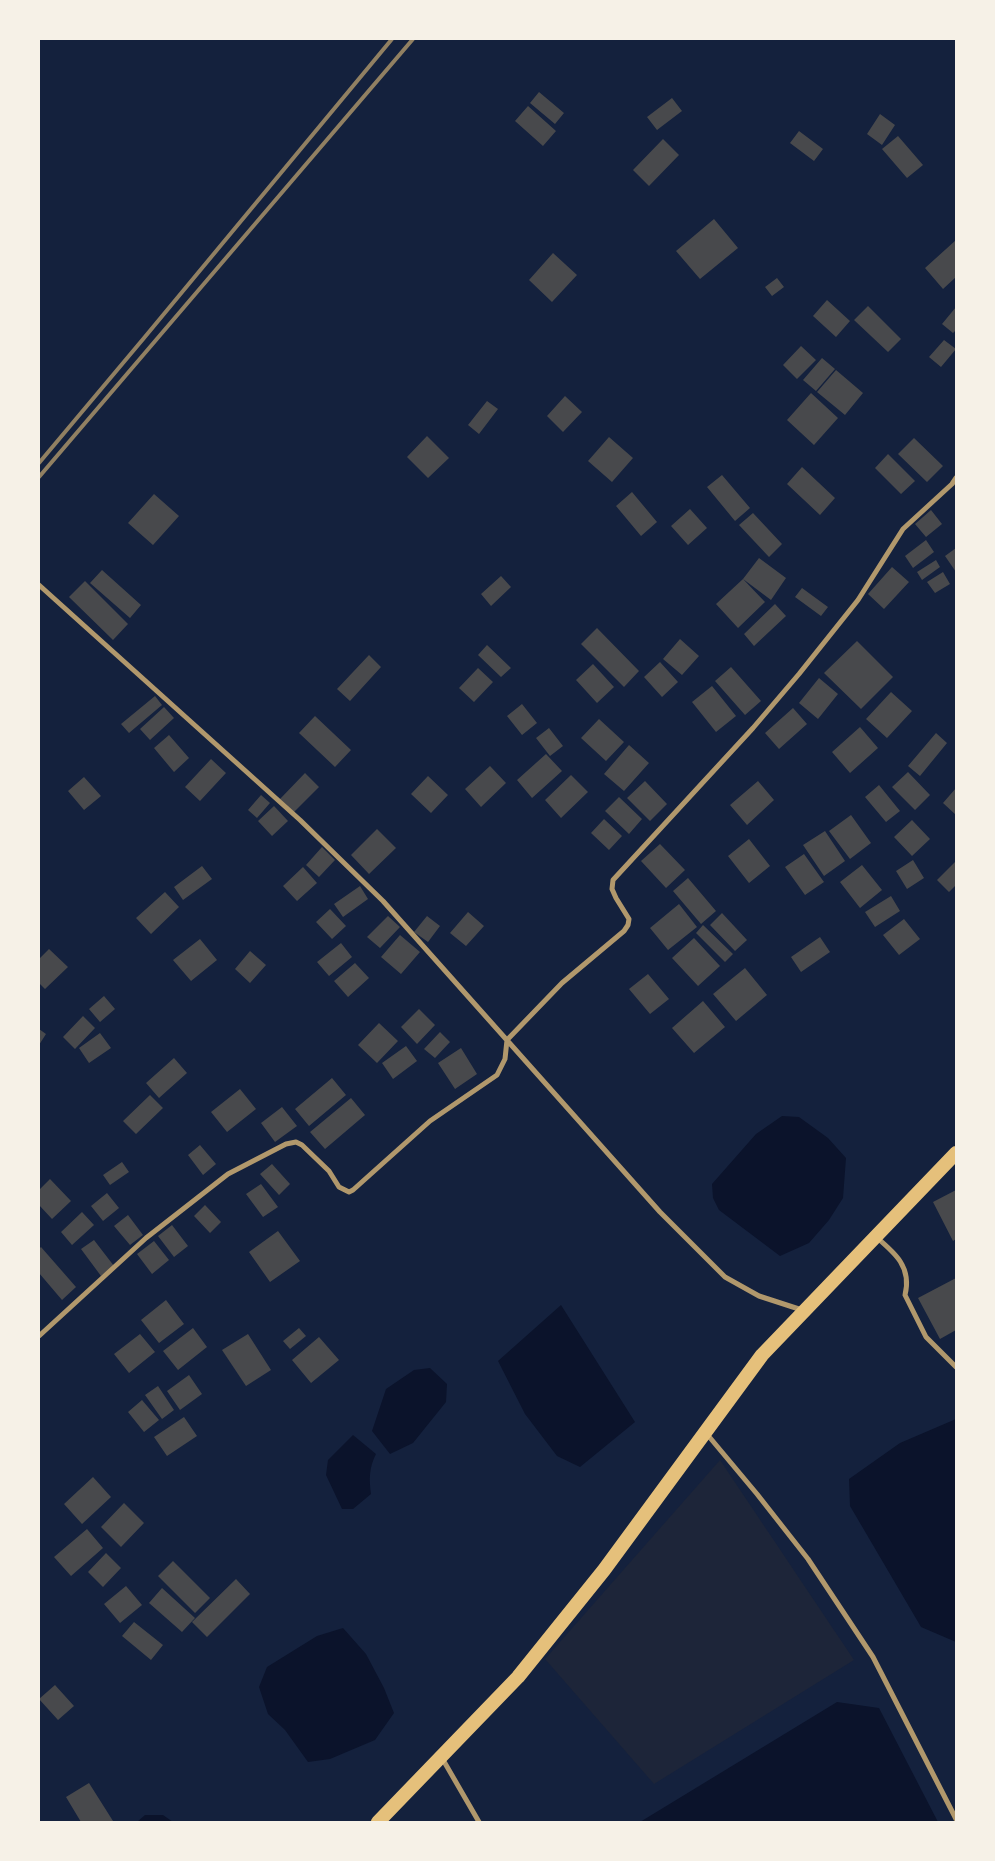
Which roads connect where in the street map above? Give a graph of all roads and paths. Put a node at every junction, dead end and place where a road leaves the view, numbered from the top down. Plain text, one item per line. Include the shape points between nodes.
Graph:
1 (956, 478) edge
2 (39, 585) edge
3 (507, 1040) junction
4 (956, 1152) edge
5 (876, 1236) junction
6 (805, 1311) junction
7 (39, 1336) edge
8 (956, 1367) edge
9 (705, 1433) junction
10 (441, 1756) junction
11 (956, 1820) edge
12 (378, 1822) edge
13 (479, 1822) edge

1 - 3 street via 903,529 858,600 800,674 613,880 612,889 629,919 624,931 562,983
2 - 3 street via 300,820 383,901
3 - 6 street via 660,1212 725,1277 758,1296
3 - 7 street via 505,1059 497,1075 430,1121 353,1190 349,1192 339,1187 329,1171 302,1145 296,1142 286,1144 228,1174 146,1238
4 - 5 highway
5 - 6 highway
5 - 8 street via 899,1257 908,1286 905,1295 926,1337
6 - 9 highway via 762,1355
9 - 10 highway via 604,1570 524,1669
9 - 11 street via 808,1559 873,1657
10 - 12 highway
10 - 13 street

